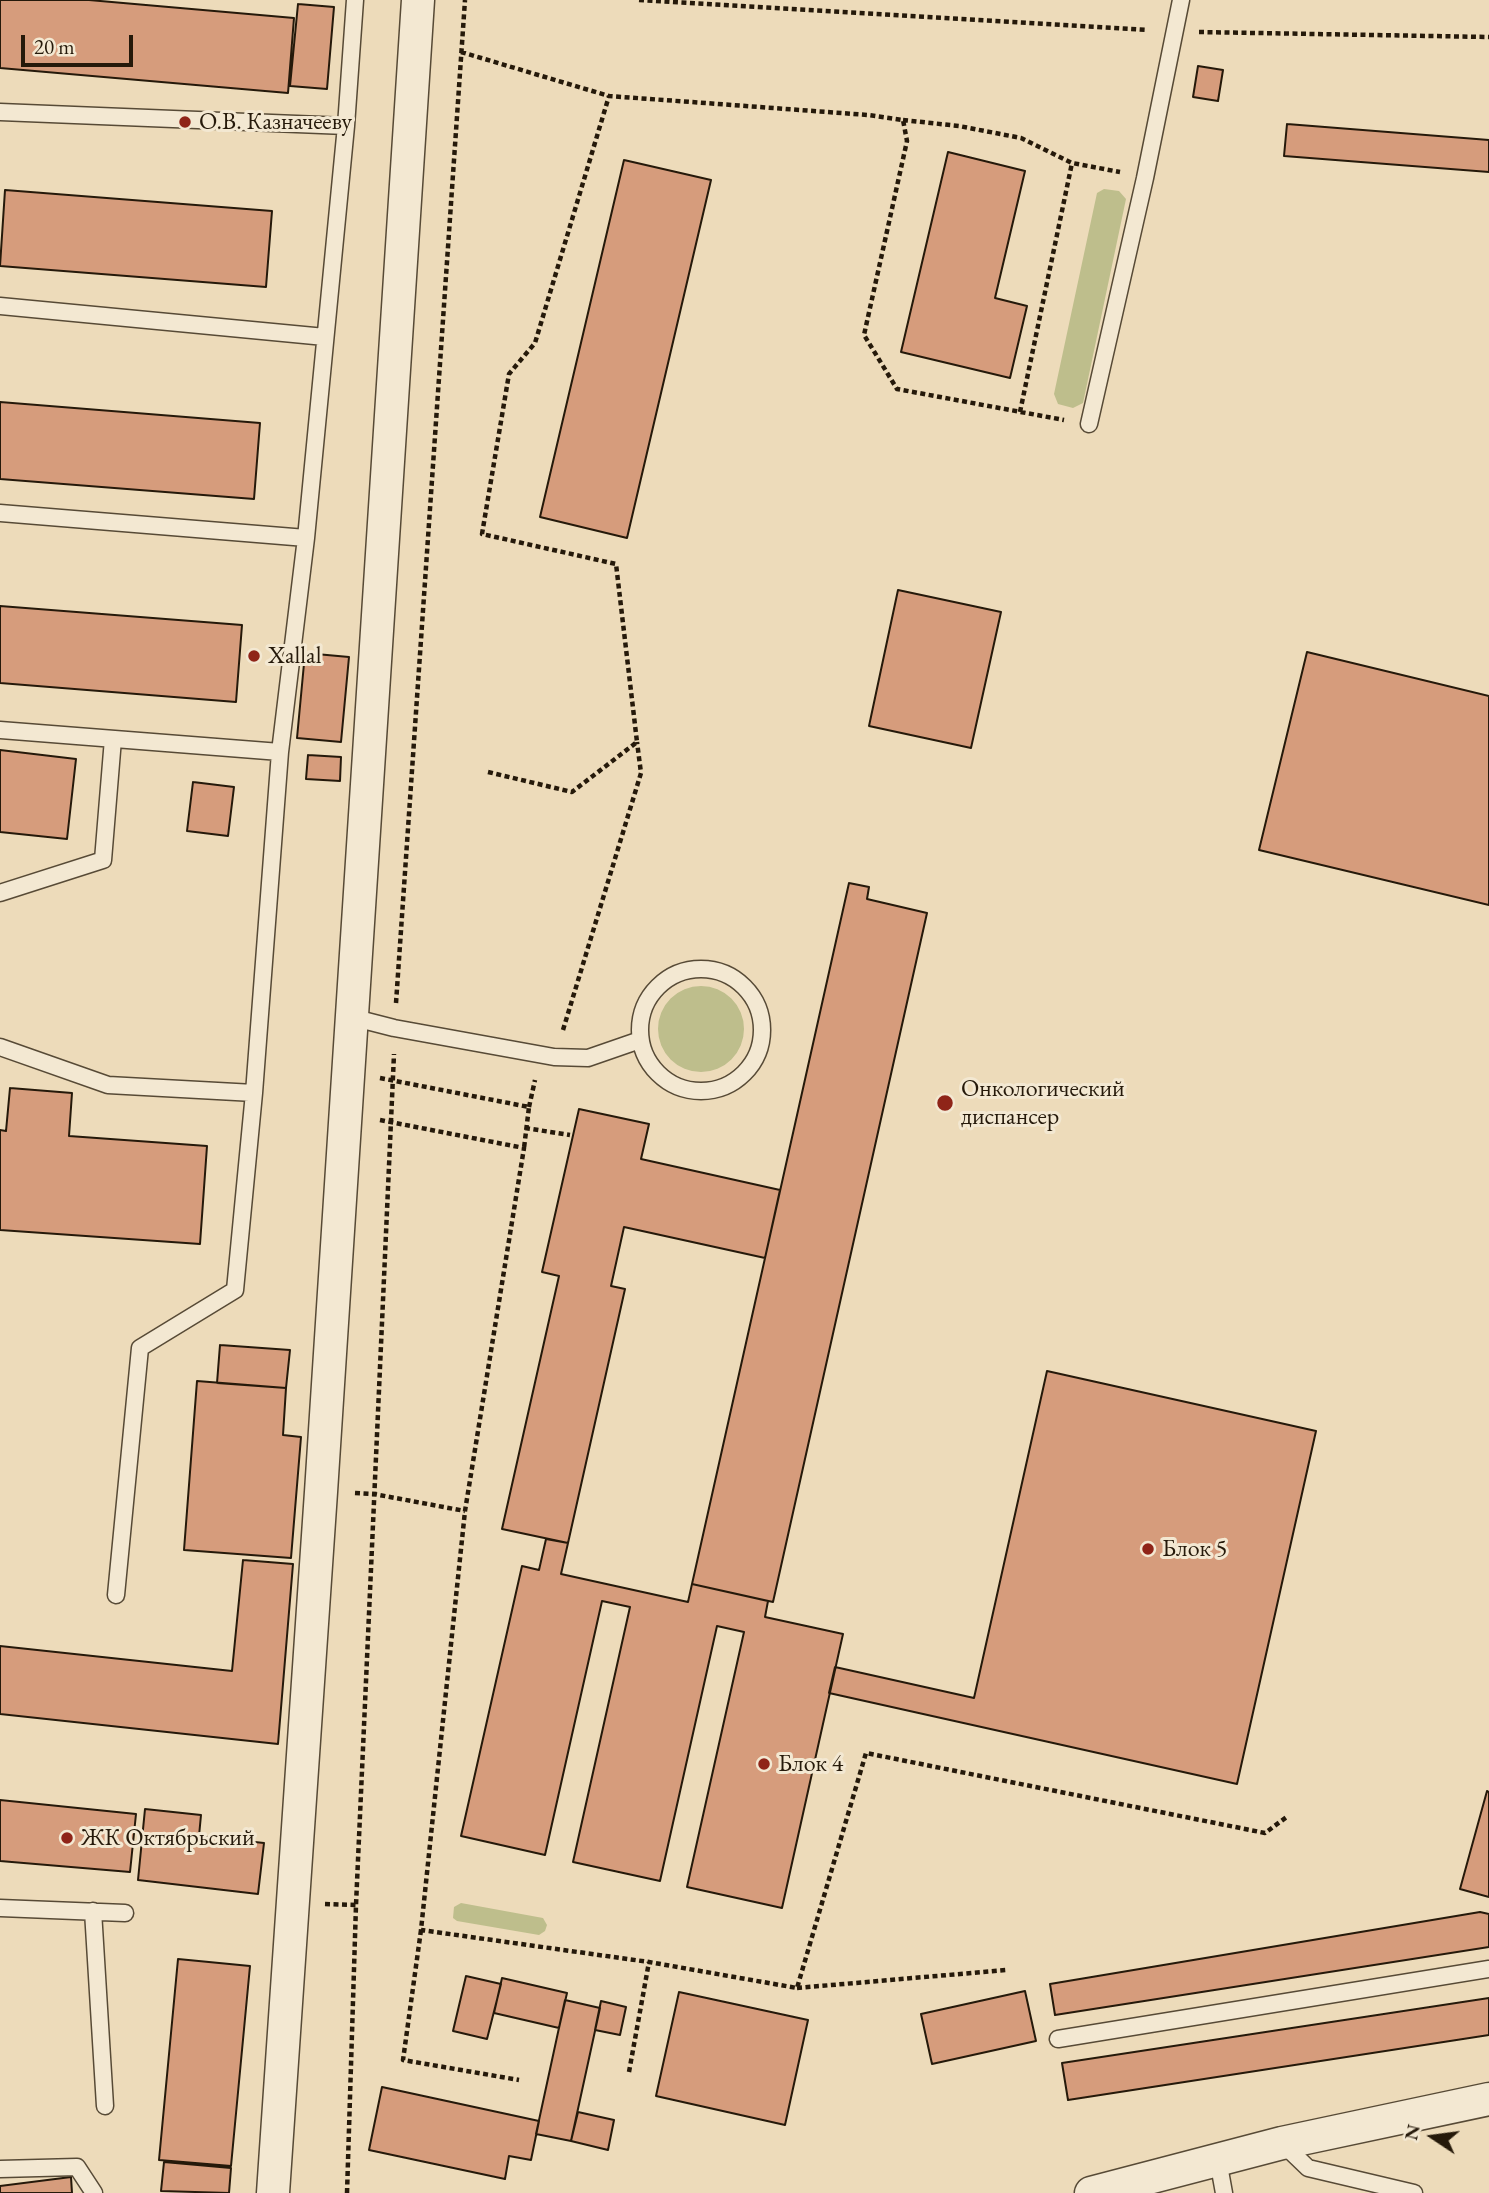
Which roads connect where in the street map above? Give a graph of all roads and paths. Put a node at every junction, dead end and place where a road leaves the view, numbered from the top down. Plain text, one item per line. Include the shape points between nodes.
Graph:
1 (355, 0) edge
2 (418, 0) edge
3 (465, 0) edge
4 (639, 0) edge
5 (1181, 0) edge
6 (1174, 32) junction
7 (1489, 37) edge
8 (461, 52) junction
9 (609, 96) junction
10 (0, 112) edge
11 (903, 120) junction
12 (346, 126) junction
13 (1072, 163) junction
14 (1145, 177) junction
15 (0, 306) edge
16 (325, 337) junction
17 (1020, 412) junction
18 (1089, 424) joint
19 (0, 513) edge
20 (306, 538) junction
21 (0, 730) edge
22 (113, 738) junction
23 (637, 742) junction
24 (280, 752) junction
25 (488, 772) dead end
26 (0, 893) edge
27 (351, 1017) junction
28 (394, 1028) junction
29 (640, 1040) junction
30 (0, 1047) edge
31 (554, 1057) junction
32 (349, 1072) junction
33 (394, 1081) junction
34 (254, 1093) junction
35 (346, 1115) junction
36 (390, 1122) junction
37 (525, 1128) junction
38 (570, 1135) dead end
39 (524, 1147) junction
40 (321, 1492) junction
41 (374, 1494) junction
42 (465, 1511) junction
43 (116, 1595) dead end
44 (1287, 1815) dead end
45 (0, 1908) edge
46 (93, 1911) junction
47 (125, 1913) dead end
48 (421, 1930) junction
49 (649, 1962) junction
50 (1489, 1969) edge
51 (1006, 1970) dead end
52 (797, 1988) junction
53 (1058, 2039) dead end
54 (629, 2072) dead end
55 (519, 2080) dead end
56 (1489, 2099) edge
57 (105, 2106) dead end
58 (1282, 2143) junction
59 (1218, 2160) junction
60 (0, 2169) edge
61 (94, 2193) edge
62 (273, 2193) edge
63 (347, 2193) edge
64 (1091, 2193) edge
65 (1224, 2193) edge
66 (1414, 2193) edge

1 - 12 lane
2 - 27 street
3 - 8 path
4 - 6 path
5 - 6 lane
6 - 7 path
6 - 14 lane
8 - 9 path
8 - 28 path
9 - 11 path
9 - 23 path via 535,343 509,374 482,534 616,564
10 - 12 lane
11 - 13 path via 1021,138
11 - 17 path via 907,141 864,335 897,389
12 - 16 lane
13 - 14 path
13 - 17 path
14 - 18 lane
15 - 16 lane
16 - 20 lane
17 - 18 path
19 - 20 lane
20 - 24 lane
21 - 22 lane
22 - 24 lane
22 - 26 lane via 103,860
23 - 25 path via 572,792
23 - 31 path via 641,773
24 - 34 lane
27 - 28 lane
27 - 32 street
28 - 31 lane
28 - 33 path
29 - 29 lane via 642,1015 653,991 673,975 698,968 723,972 745,986 759,1007 764,1033 757,1058 740,1078 718,1090 692,1091 668,1082 650,1064
29 - 31 lane via 589,1058
30 - 34 lane via 108,1085
32 - 33 path
32 - 35 street
33 - 36 path
33 - 37 path via 530,1107
34 - 43 lane via 235,1290 140,1348
35 - 36 path
35 - 40 street
36 - 39 path
36 - 41 path
37 - 38 path
37 - 39 path
39 - 42 path
40 - 41 path
40 - 62 street
41 - 42 path
41 - 63 path
42 - 48 path
44 - 52 path via 1265,1833 866,1753
45 - 46 lane
46 - 47 lane
46 - 57 lane
48 - 49 path
48 - 55 path via 403,2060
49 - 52 path
49 - 54 path
50 - 53 lane
51 - 52 path
56 - 58 street
58 - 59 street
58 - 66 lane via 1308,2168
59 - 64 street
59 - 65 lane
60 - 61 lane via 77,2167

